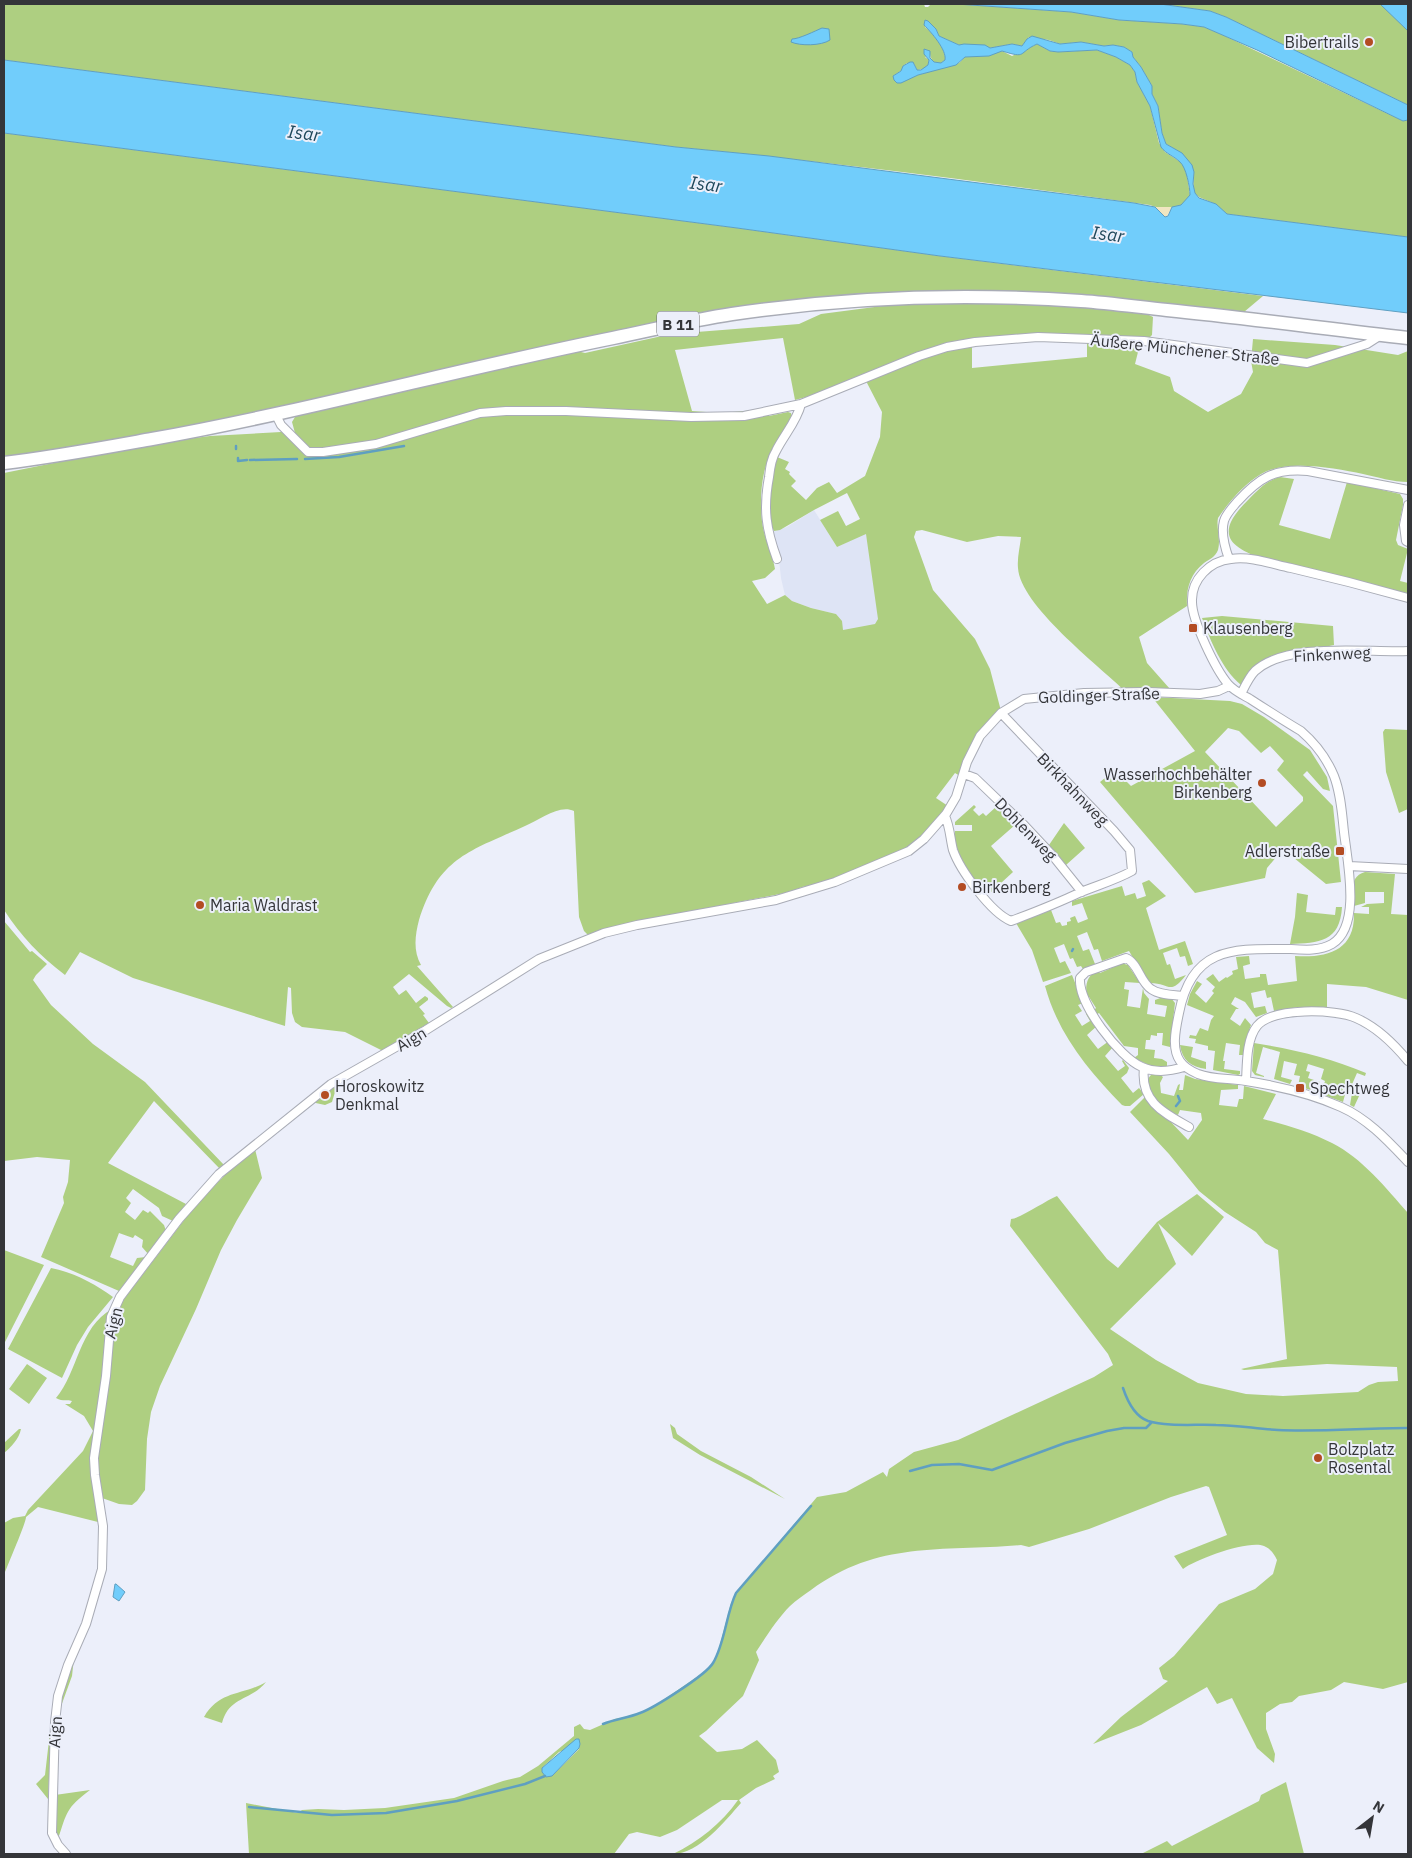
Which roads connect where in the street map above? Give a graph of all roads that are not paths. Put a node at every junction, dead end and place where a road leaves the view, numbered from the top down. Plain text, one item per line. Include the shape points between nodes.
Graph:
1 (1381, 335) junction
2 (1408, 338) edge
3 (801, 404) junction
4 (276, 415) junction
5 (4, 463) edge
6 (1408, 490) edge
7 (1408, 505) edge
8 (1408, 542) edge
9 (777, 559) dead end
10 (1229, 559) junction
11 (1408, 598) edge
12 (1408, 652) edge
13 (1229, 686) junction
14 (1241, 694) junction
15 (1002, 713) junction
16 (964, 774) junction
17 (945, 816) junction
18 (1349, 866) junction
19 (1408, 869) edge
20 (1082, 892) junction
21 (1182, 996) junction
22 (1408, 1061) edge
23 (1184, 1067) junction
24 (1144, 1068) junction
25 (1246, 1081) junction
26 (1189, 1127) dead end
27 (1408, 1162) edge
28 (66, 1854) edge

1 - 2 main road, B 11
1 - 3 street, Äußere Münchener Straße via 1367,344 1307,363 1144,341 1038,337 975,342 919,356
1 - 4 main road, B 11 via 1082,301 984,297 890,299 728,315 505,361
3 - 4 street, Äußere Münchener Straße via 744,416 566,411 480,413 376,444 323,452 308,452 281,425
3 - 9 street via 799,414 775,452 767,489 765,513
4 - 5 main road, B 11 via 94,450
6 - 10 street via 1308,471 1272,473 1249,490 1225,518 1224,534
7 - 8 street via 1404,535
10 - 11 street via 1254,560
10 - 13 street via 1205,570 1197,582 1192,602 1208,649
12 - 14 street, Finkenweg via 1324,651 1284,657 1256,670
13 - 14 street
13 - 15 street, Goldinger Straße via 1218,692 1200,694 1144,692 1035,696
14 - 18 street via 1302,731 1325,757 1335,778
15 - 16 street, Goldinger Straße via 980,736
15 - 20 street, Birkhahnweg via 1130,850 1132,870
16 - 17 street, Goldinger Straße
16 - 20 street, Dohlenweg via 975,778 1023,824
17 - 20 street via 953,850 962,869 998,912 1011,921
17 - 28 street, Aign via 924,840 909,851 835,882 776,900 604,933 547,956 331,1084 252,1146 197,1197 117,1303 109,1326 106,1376 94,1458 103,1526 102,1569 86,1624 62,1680 54,1722 52,1833
18 - 19 street
18 - 21 street via 1348,920 1332,944 1314,949 1246,949 1222,953 1197,971
21 - 23 street via 1175,1043 1177,1057
21 - 24 street via 1147,987 1126,958 1086,972 1080,978 1092,1014 1116,1045
22 - 25 street via 1386,1038 1353,1016 1306,1010 1262,1020 1250,1043
23 - 24 street via 1162,1071
23 - 25 street via 1204,1076
24 - 26 street via 1151,1102
25 - 27 street via 1289,1090 1354,1114

